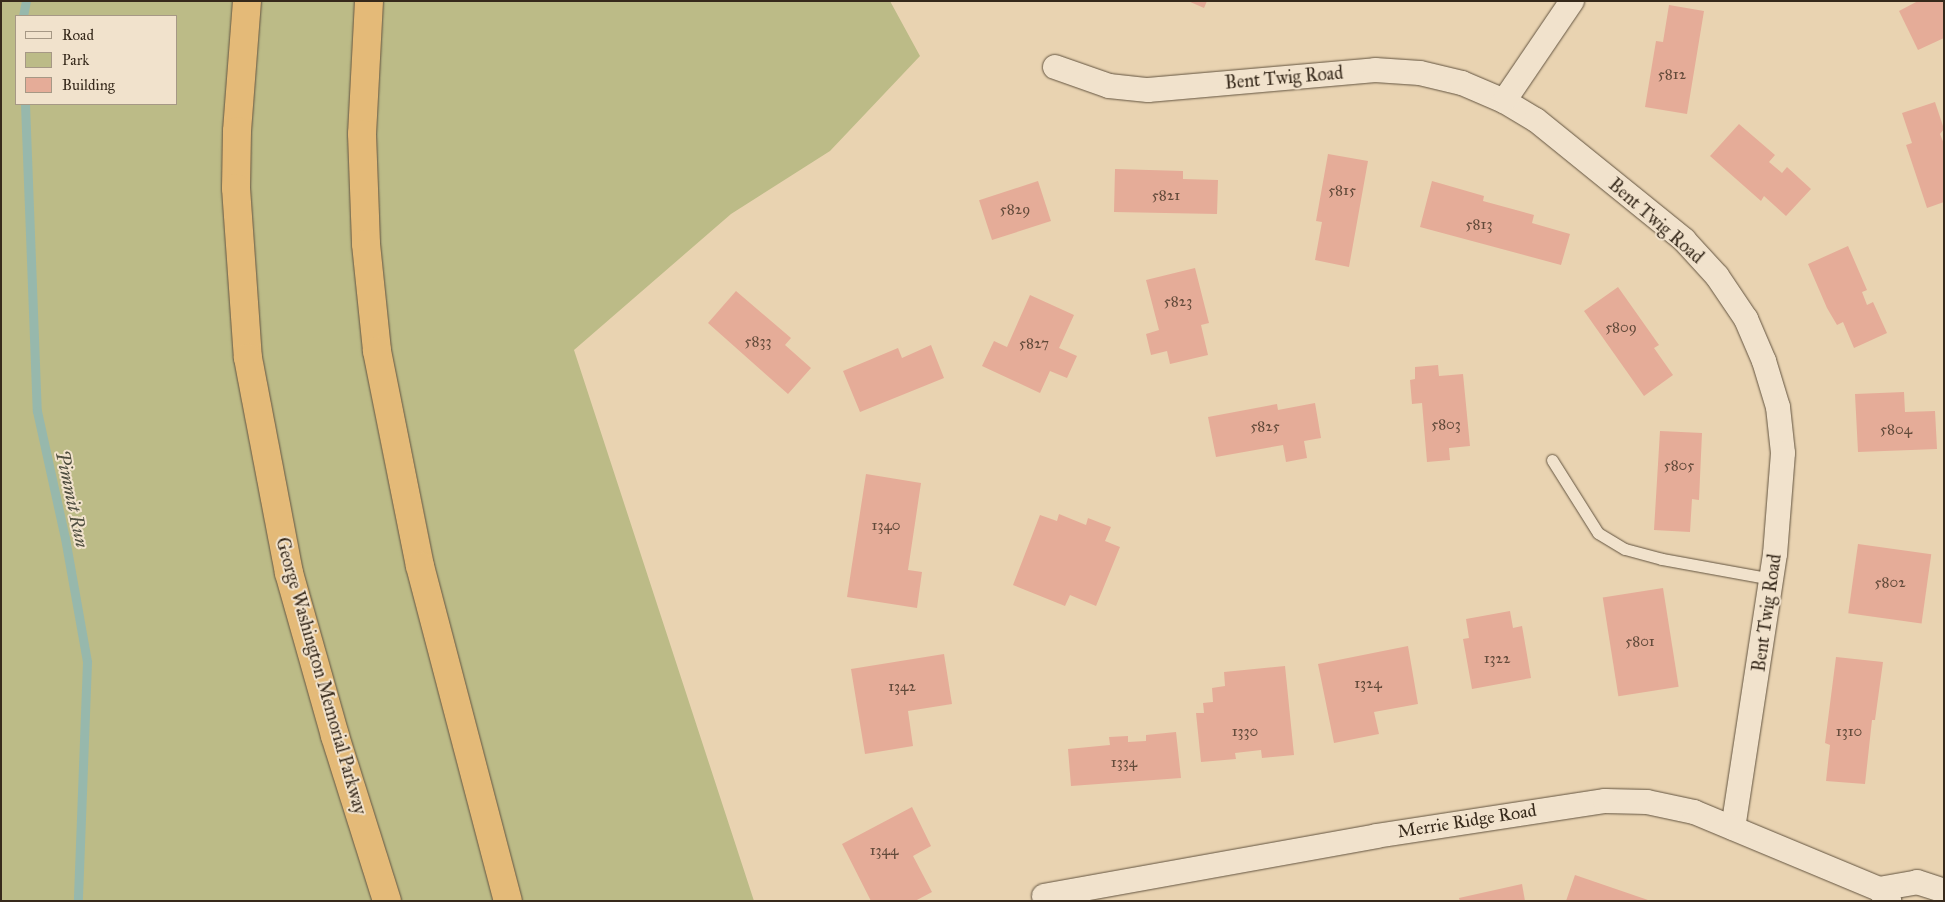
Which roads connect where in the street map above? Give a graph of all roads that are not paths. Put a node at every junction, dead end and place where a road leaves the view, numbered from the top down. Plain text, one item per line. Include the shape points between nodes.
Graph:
1 (247, 1) edge
2 (368, 1) edge
3 (1572, 1) edge
4 (1055, 67) dead end
5 (1504, 101) junction
6 (1552, 460) dead end
7 (1772, 579) junction
8 (1733, 828) junction
9 (1944, 891) edge
10 (1884, 895) edge
11 (1044, 896) dead end
12 (387, 901) edge
13 (508, 901) edge

1 - 12 highway, George Washington Memorial Parkway via 237,122 236,188 248,358 289,573 335,736
2 - 13 highway via 362,134 366,244 377,351 420,566
3 - 5 street
4 - 5 street, Bent Twig Road via 1109,86 1148,90 1384,70 1420,73 1454,81
5 - 7 street, Bent Twig Road via 1536,120 1684,240 1717,276 1746,319 1764,361 1778,407 1783,453
6 - 7 lane via 1598,534 1625,549
7 - 8 street, Bent Twig Road
8 - 10 street, Merrie Ridge Road
8 - 11 street, Merrie Ridge Road via 1694,812 1647,802 1605,801 1376,836
9 - 10 street, Merrie Ridge Road via 1917,882

